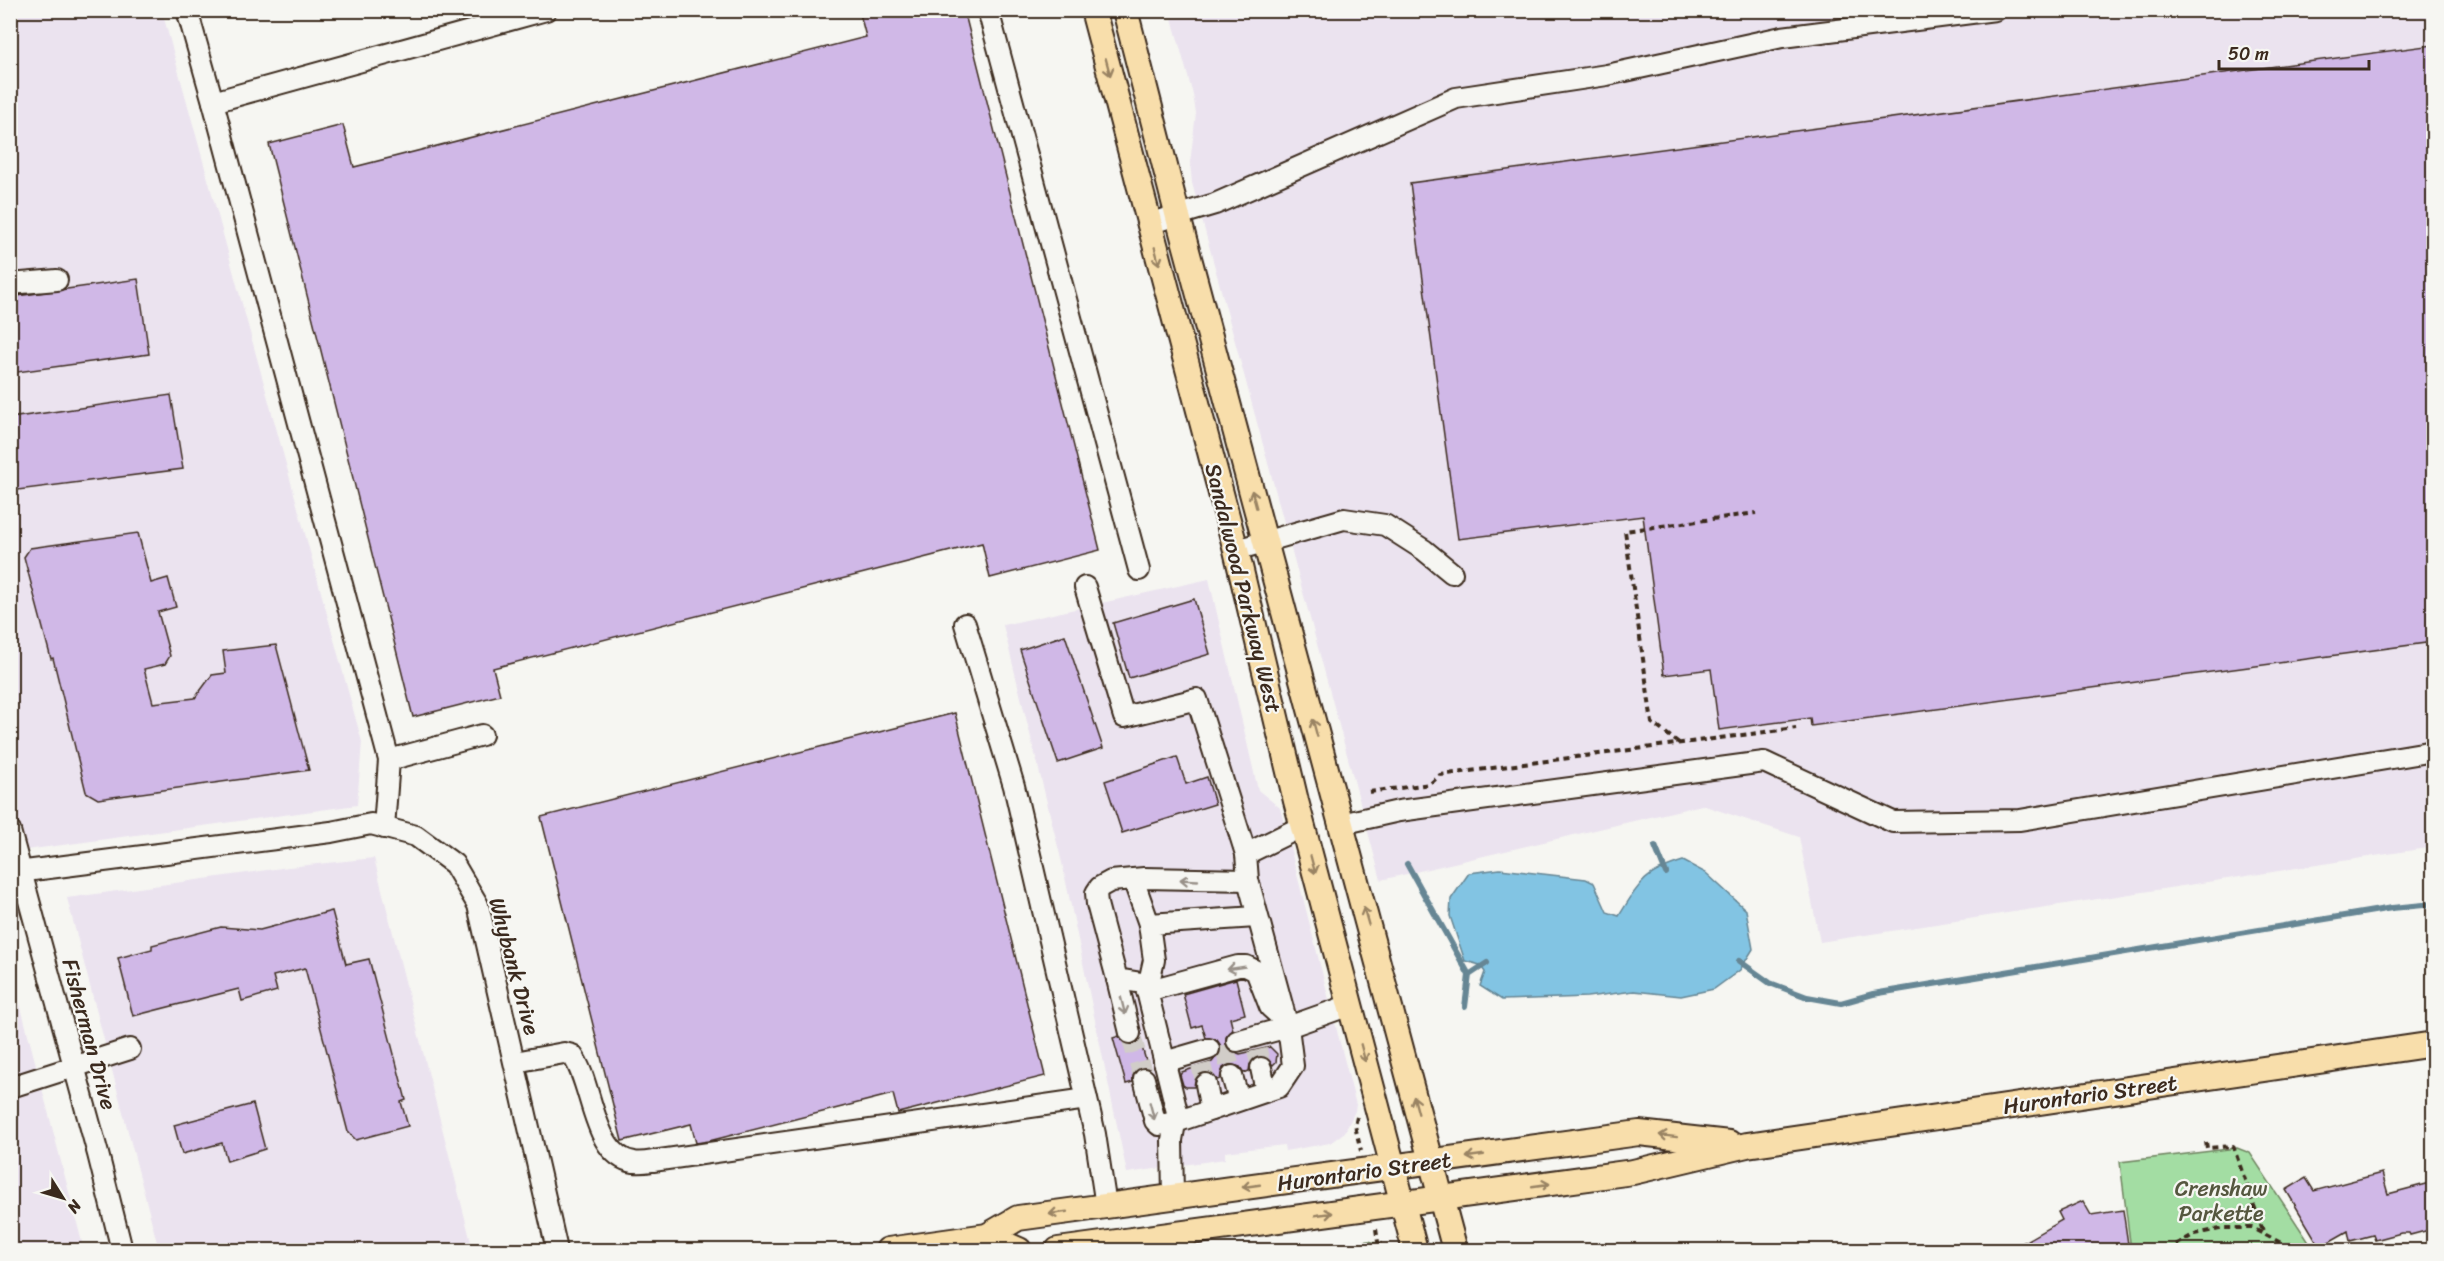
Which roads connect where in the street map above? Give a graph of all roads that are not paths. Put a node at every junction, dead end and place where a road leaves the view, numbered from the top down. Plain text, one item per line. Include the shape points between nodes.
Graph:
1 (187, 10) edge
2 (546, 10) edge
3 (988, 10) edge
4 (1093, 10) edge
5 (1125, 10) edge
6 (1995, 10) edge
7 (213, 102) junction
8 (1178, 217) junction
9 (1148, 224) junction
10 (57, 280) dead end
11 (10, 284) edge
12 (1265, 543) junction
13 (1236, 550) junction
14 (1139, 570) dead end
15 (1452, 573) dead end
16 (1085, 587) dead end
17 (965, 624) dead end
18 (482, 735) dead end
19 (2433, 751) edge
20 (389, 760) junction
21 (1341, 824) junction
22 (1303, 826) junction
23 (384, 828) junction
24 (10, 831) edge
25 (1246, 854) junction
26 (16, 872) edge
27 (1132, 879) junction
28 (1248, 880) junction
29 (1256, 917) junction
30 (1149, 924) junction
31 (1117, 979) junction
32 (1147, 988) junction
33 (1350, 1005) junction
34 (1286, 1023) junction
35 (1130, 1033) tunnel mouth
36 (2433, 1044) edge
37 (130, 1049) dead end
38 (515, 1062) junction
39 (1164, 1062) junction
40 (73, 1066) junction
41 (1232, 1076) tunnel mouth
42 (1144, 1079) tunnel mouth
43 (10, 1083) edge
44 (1266, 1091) junction
45 (1087, 1099) junction
46 (1239, 1100) junction
47 (1211, 1110) junction
48 (1176, 1122) junction
49 (1747, 1145) junction
50 (1431, 1161) junction
51 (1392, 1167) junction
52 (1173, 1196) junction
53 (1441, 1198) junction
54 (1402, 1203) junction
55 (1106, 1206) junction
56 (987, 1236) junction
57 (122, 1251) edge
58 (557, 1251) edge
59 (888, 1251) edge
60 (1019, 1251) edge
61 (1058, 1251) edge
62 (1415, 1251) edge
63 (1455, 1251) edge

1 - 7 street
2 - 7 street
3 - 14 street
4 -> 9 main road, Sandalwood Parkway West
5 - 8 main road, Sandalwood Parkway West
6 - 8 street via 1782,37 1607,75 1456,98
7 - 20 street
8 - 9 street
12 -> 8 main road, Sandalwood Parkway West
9 -> 13 main road, Sandalwood Parkway West
10 - 11 street
12 - 13 street
12 - 15 street via 1344,519 1385,525
21 -> 12 main road, Sandalwood Parkway West
13 - 22 main road, Sandalwood Parkway West
16 - 25 street via 1124,717 1197,699
17 - 45 street via 1014,786
18 - 20 street
19 - 21 street via 2020,820 1893,822 1764,762 1399,811
20 - 23 street
50 -> 21 main road, Sandalwood Parkway West
22 - 25 street
22 -> 33 main road, Sandalwood Parkway West
23 - 26 street, Whybank Drive via 371,824
23 - 38 street, Whybank Drive via 416,836 454,864 478,905
24 - 26 street, Fisherman Drive
25 - 28 street
26 - 40 street, Fisherman Drive
28 -> 27 street
27 - 30 street
27 - 31 street via 1104,883 1096,893
28 - 29 street
29 - 30 street
29 - 34 street
30 - 32 street via 1155,952
31 - 32 street
31 -> 35 street
34 -> 32 street via 1270,1007 1256,971 1246,966
32 - 39 street
33 - 34 street
33 -> 51 main road, Sandalwood Parkway West
34 - 44 street via 1293,1066 1279,1087
34 - 44 street via 1252,1049
36 - 49 main road, Hurontario Street
37 - 40 street
38 - 45 street via 572,1055 579,1064 598,1126 608,1144 622,1158 633,1162
38 - 58 street, Whybank Drive
39 - 47 street via 1204,1063
39 - 48 street via 1176,1103
40 - 43 street via 14,1086
40 - 57 street, Fisherman Drive
41 - 46 street
42 -> 48 street via 1155,1121 1159,1125
44 - 46 street
45 - 55 street
46 - 47 street
47 - 48 street
48 - 52 street via 1172,1140
49 -> 50 main road, Hurontario Street via 1639,1133
53 -> 49 main road, Hurontario Street via 1633,1173
50 - 51 main road, Hurontario Street
50 - 53 main road, Sandalwood Parkway West
51 -> 52 main road, Hurontario Street
51 - 54 main road, Sandalwood Parkway West
52 - 55 main road, Hurontario Street
53 - 54 main road, Hurontario Street
53 - 63 main road, Sandalwood Parkway West
61 -> 54 main road, Hurontario Street
54 - 62 main road, Sandalwood Parkway West
55 -> 56 main road, Hurontario Street via 1018,1218
56 - 59 main road, Hurontario Street
56 - 60 main road

